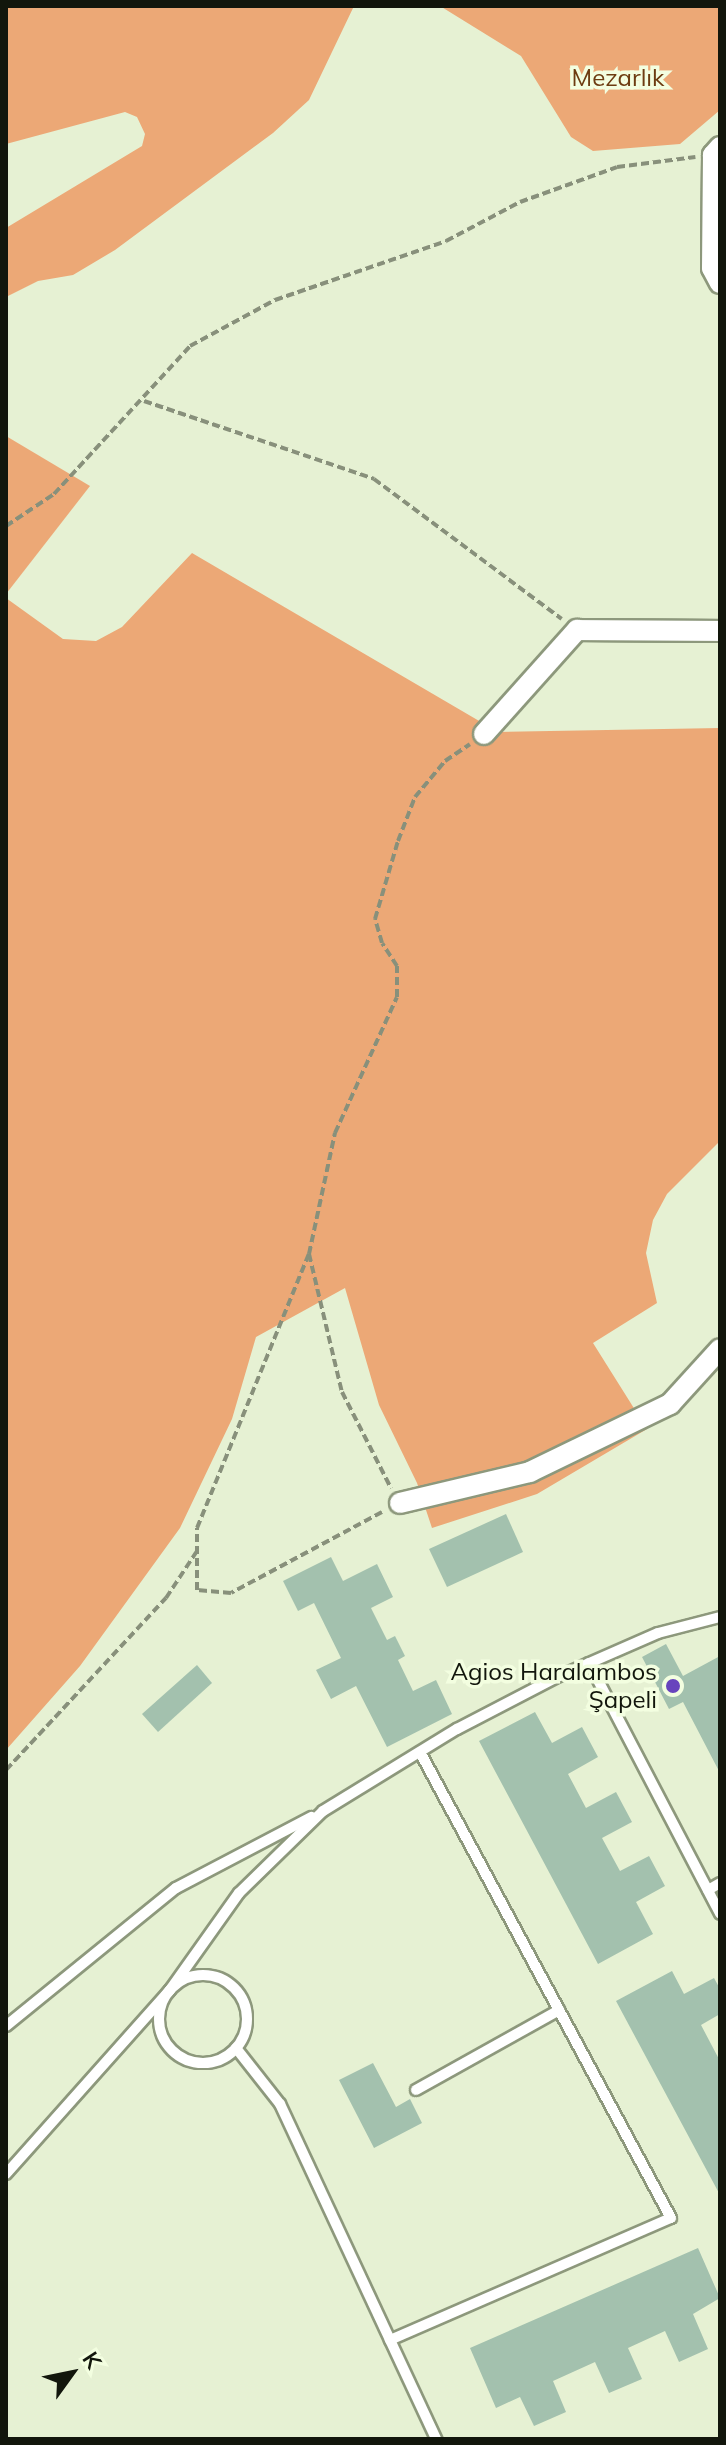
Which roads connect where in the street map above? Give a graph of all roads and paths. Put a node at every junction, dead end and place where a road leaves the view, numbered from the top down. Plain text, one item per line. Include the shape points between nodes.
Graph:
1 (716, 151) edge
2 (720, 283) edge
3 (144, 401) junction
4 (6, 526) edge
5 (577, 630) junction
6 (720, 631) edge
7 (484, 734) joint
8 (309, 1254) junction
9 (720, 1349) edge
10 (400, 1503) junction
11 (198, 1549) junction
12 (720, 1617) edge
13 (589, 1663) junction
14 (420, 1752) junction
15 (6, 1770) edge
16 (323, 1811) junction
17 (720, 1883) edge
18 (708, 1890) junction
19 (720, 1914) edge
20 (170, 1990) junction
21 (559, 2010) junction
22 (6, 2026) edge
23 (236, 2048) junction
24 (416, 2090) dead end
25 (6, 2174) edge
26 (390, 2340) junction
27 (436, 2439) edge

1 - 2 street via 712,268
1 - 3 path via 617,167 520,202 446,241 275,300 190,346
3 - 4 path via 54,494
3 - 5 path via 374,479
5 - 6 street
5 - 7 street
7 - 8 path via 435,773 415,797 398,841 375,919 397,966 397,997 335,1133
8 - 10 path via 342,1392
8 - 11 path via 197,1528
9 - 10 street via 670,1404 544,1466
10 - 11 path via 231,1593 197,1590
11 - 15 path via 166,1598
12 - 13 lane via 658,1633
13 - 14 lane
13 - 18 lane
14 - 16 lane
14 - 21 lane
16 - 20 lane via 239,1893
16 - 22 lane via 176,1888
17 - 18 lane
18 - 19 lane
20 - 23 lane via 159,2019 170,2048 198,2062 219,2060
20 - 23 lane via 187,1978 208,1975 236,1989 247,2018
20 - 25 lane
21 - 24 lane
21 - 26 lane via 671,2218
23 - 26 lane via 280,2104
26 - 27 lane

